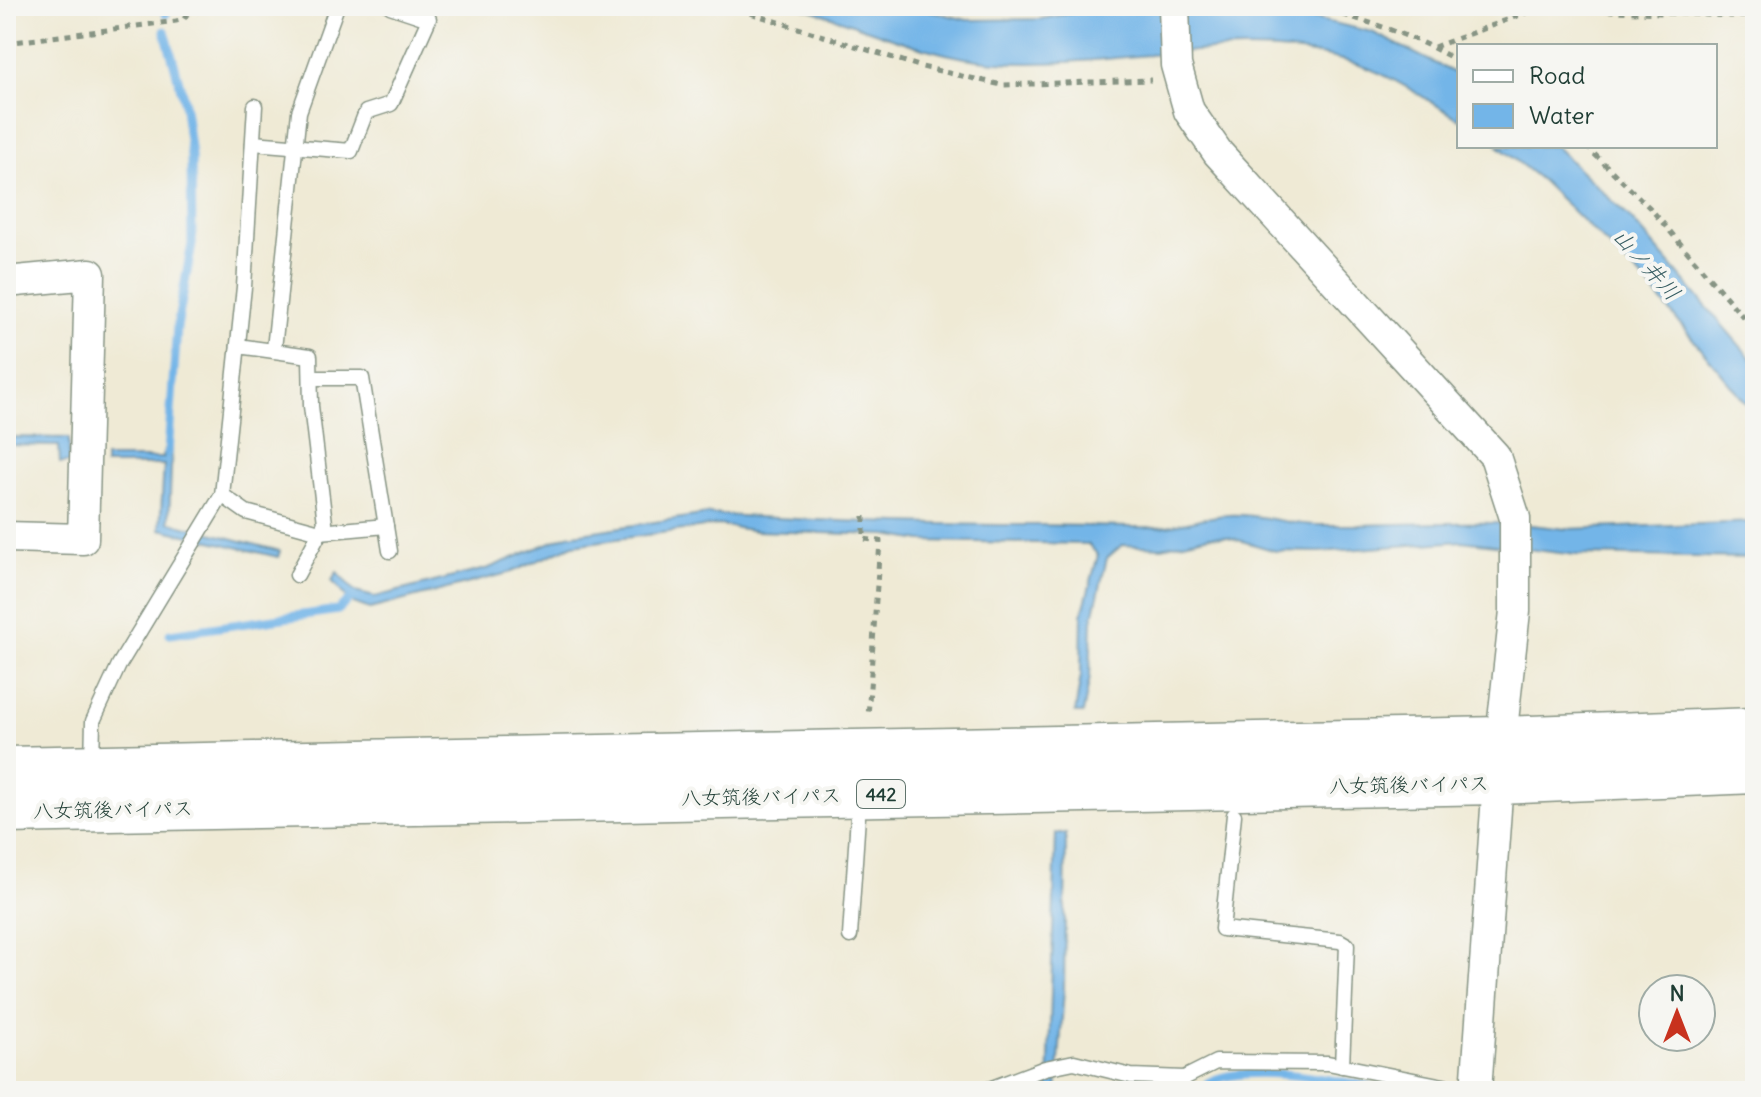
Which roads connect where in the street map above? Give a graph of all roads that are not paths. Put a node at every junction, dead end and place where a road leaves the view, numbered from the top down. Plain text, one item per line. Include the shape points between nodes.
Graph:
1 (337, 6) edge
2 (390, 6) edge
3 (1174, 6) edge
4 (255, 106) dead end
5 (253, 143) junction
6 (294, 146) junction
7 (6, 282) edge
8 (238, 346) junction
9 (274, 349) junction
10 (311, 378) junction
11 (222, 495) junction
12 (386, 526) junction
13 (320, 532) junction
14 (6, 537) edge
15 (390, 551) dead end
16 (297, 575) dead end
17 (1755, 730) edge
18 (1501, 739) junction
19 (92, 768) junction
20 (6, 769) edge
21 (1755, 771) edge
22 (1498, 782) junction
23 (860, 794) junction
24 (6, 811) edge
25 (1234, 815) dead end
26 (850, 936) dead end
27 (1342, 1066) junction
28 (984, 1091) edge
29 (1469, 1091) edge
30 (1476, 1091) edge

1 - 6 lane via 299,112
2 - 6 lane via 429,19 391,104 366,112 351,151
3 - 18 street via 1178,72 1189,111 1218,153 1495,456 1515,518 1515,611
4 - 5 lane
5 - 6 lane
5 - 8 lane
6 - 9 lane
7 - 14 street via 90,274 83,539
8 - 9 lane
8 - 11 lane
9 - 10 lane via 310,356
10 - 12 lane via 362,378
10 - 13 lane via 325,523
11 - 13 lane via 246,512
11 - 19 lane via 119,665 93,721
12 - 13 lane
12 - 15 lane
13 - 16 lane
17 - 18 highway, 八女筑後バイパス / 442
18 - 19 highway, 八女筑後バイパス / 442
18 - 22 street
19 - 20 highway, 八女筑後バイパス / 442
21 - 22 highway, 八女筑後バイパス / 442
22 - 23 highway, 八女筑後バイパス / 442
22 - 30 street
23 - 24 highway, 八女筑後バイパス / 442
23 - 26 lane
25 - 27 lane via 1222,929 1347,945
27 - 28 lane via 1216,1062 1184,1078 1131,1076 1074,1062
27 - 29 lane

